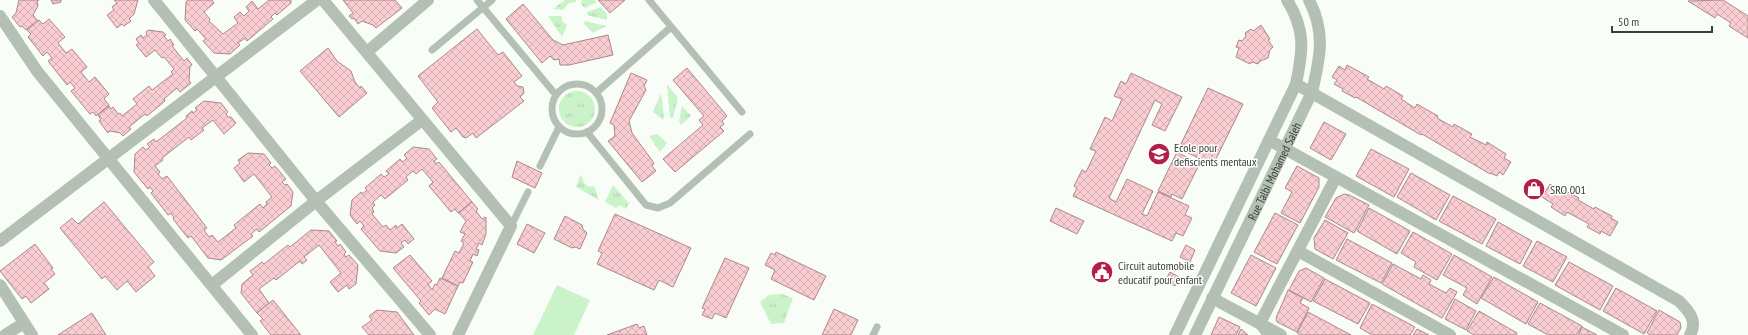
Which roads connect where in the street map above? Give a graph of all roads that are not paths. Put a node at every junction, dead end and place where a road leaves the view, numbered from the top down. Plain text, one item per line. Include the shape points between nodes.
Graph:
1 (154, 0) edge
2 (317, 0) edge
3 (323, 0) edge
4 (428, 0) edge
5 (477, 0) edge
6 (492, 0) edge
7 (649, 0) edge
8 (1286, 0) edge
9 (1309, 0) edge
10 (483, 7) junction
11 (0, 16) edge
12 (671, 27) junction
13 (432, 50) dead end
14 (367, 52) junction
15 (216, 78) junction
16 (1296, 84) junction
17 (1312, 92) junction
18 (596, 93) junction
19 (556, 95) junction
20 (742, 112) dead end
21 (422, 120) junction
22 (559, 126) junction
23 (587, 132) junction
24 (750, 134) dead end
25 (1269, 140) junction
26 (1285, 149) junction
27 (110, 158) junction
28 (540, 166) dead end
29 (1336, 177) junction
30 (528, 192) dead end
31 (316, 201) junction
32 (511, 226) junction
33 (0, 241) edge
34 (1298, 251) junction
35 (0, 285) edge
36 (212, 285) junction
37 (1212, 298) junction
38 (24, 323) junction
39 (1260, 323) junction
40 (877, 327) dead end
41 (5, 335) edge
42 (32, 335) edge
43 (252, 335) edge
44 (430, 335) edge
45 (458, 335) edge
46 (873, 335) edge
47 (1175, 335) edge
48 (1195, 335) edge
49 (1270, 335) edge
50 (1281, 335) edge
51 (1450, 335) edge
52 (1623, 335) edge
53 (1690, 335) edge

1 - 15 street
2 - 15 street
3 - 14 street
4 - 14 street
5 - 10 lane
6 - 10 lane
7 - 12 lane
8 - 16 street, Rue Talbi Mohamed Saleh via 1296,15 1302,36
9 - 17 street, Rue Talbi Mohamed Saleh via 1316,14 1320,44
10 - 13 lane
10 - 19 lane
11 - 27 street via 37,72
12 - 18 lane
12 - 20 lane
14 - 21 street
15 - 27 street
15 - 31 street
16 - 17 street
16 - 25 street, Rue Talbi Mohamed Saleh
17 - 26 street, Rue Talbi Mohamed Saleh
17 - 53 street via 1673,297 1691,314 1694,329
18 - 19 lane via 576,84
18 - 23 lane via 600,100 602,115 594,128
19 - 22 lane via 552,112
21 - 31 street
21 - 32 street
22 - 23 lane via 572,134
22 - 28 lane
23 - 24 lane via 646,205 658,208 670,203
25 - 26 street
25 - 47 street, Rue Talbi Mohamed Saleh
26 - 29 street
26 - 37 street, Rue Talbi Mohamed Saleh
27 - 33 street
27 - 36 street
29 - 34 street
29 - 52 street
30 - 32 lane
31 - 36 street
31 - 44 street
32 - 45 street
34 - 39 street
34 - 51 street
35 - 38 street
36 - 43 street
37 - 39 street
37 - 48 street, Rue Talbi Mohamed Saleh
38 - 41 street
38 - 42 street
39 - 49 street
39 - 50 street
40 - 46 lane

